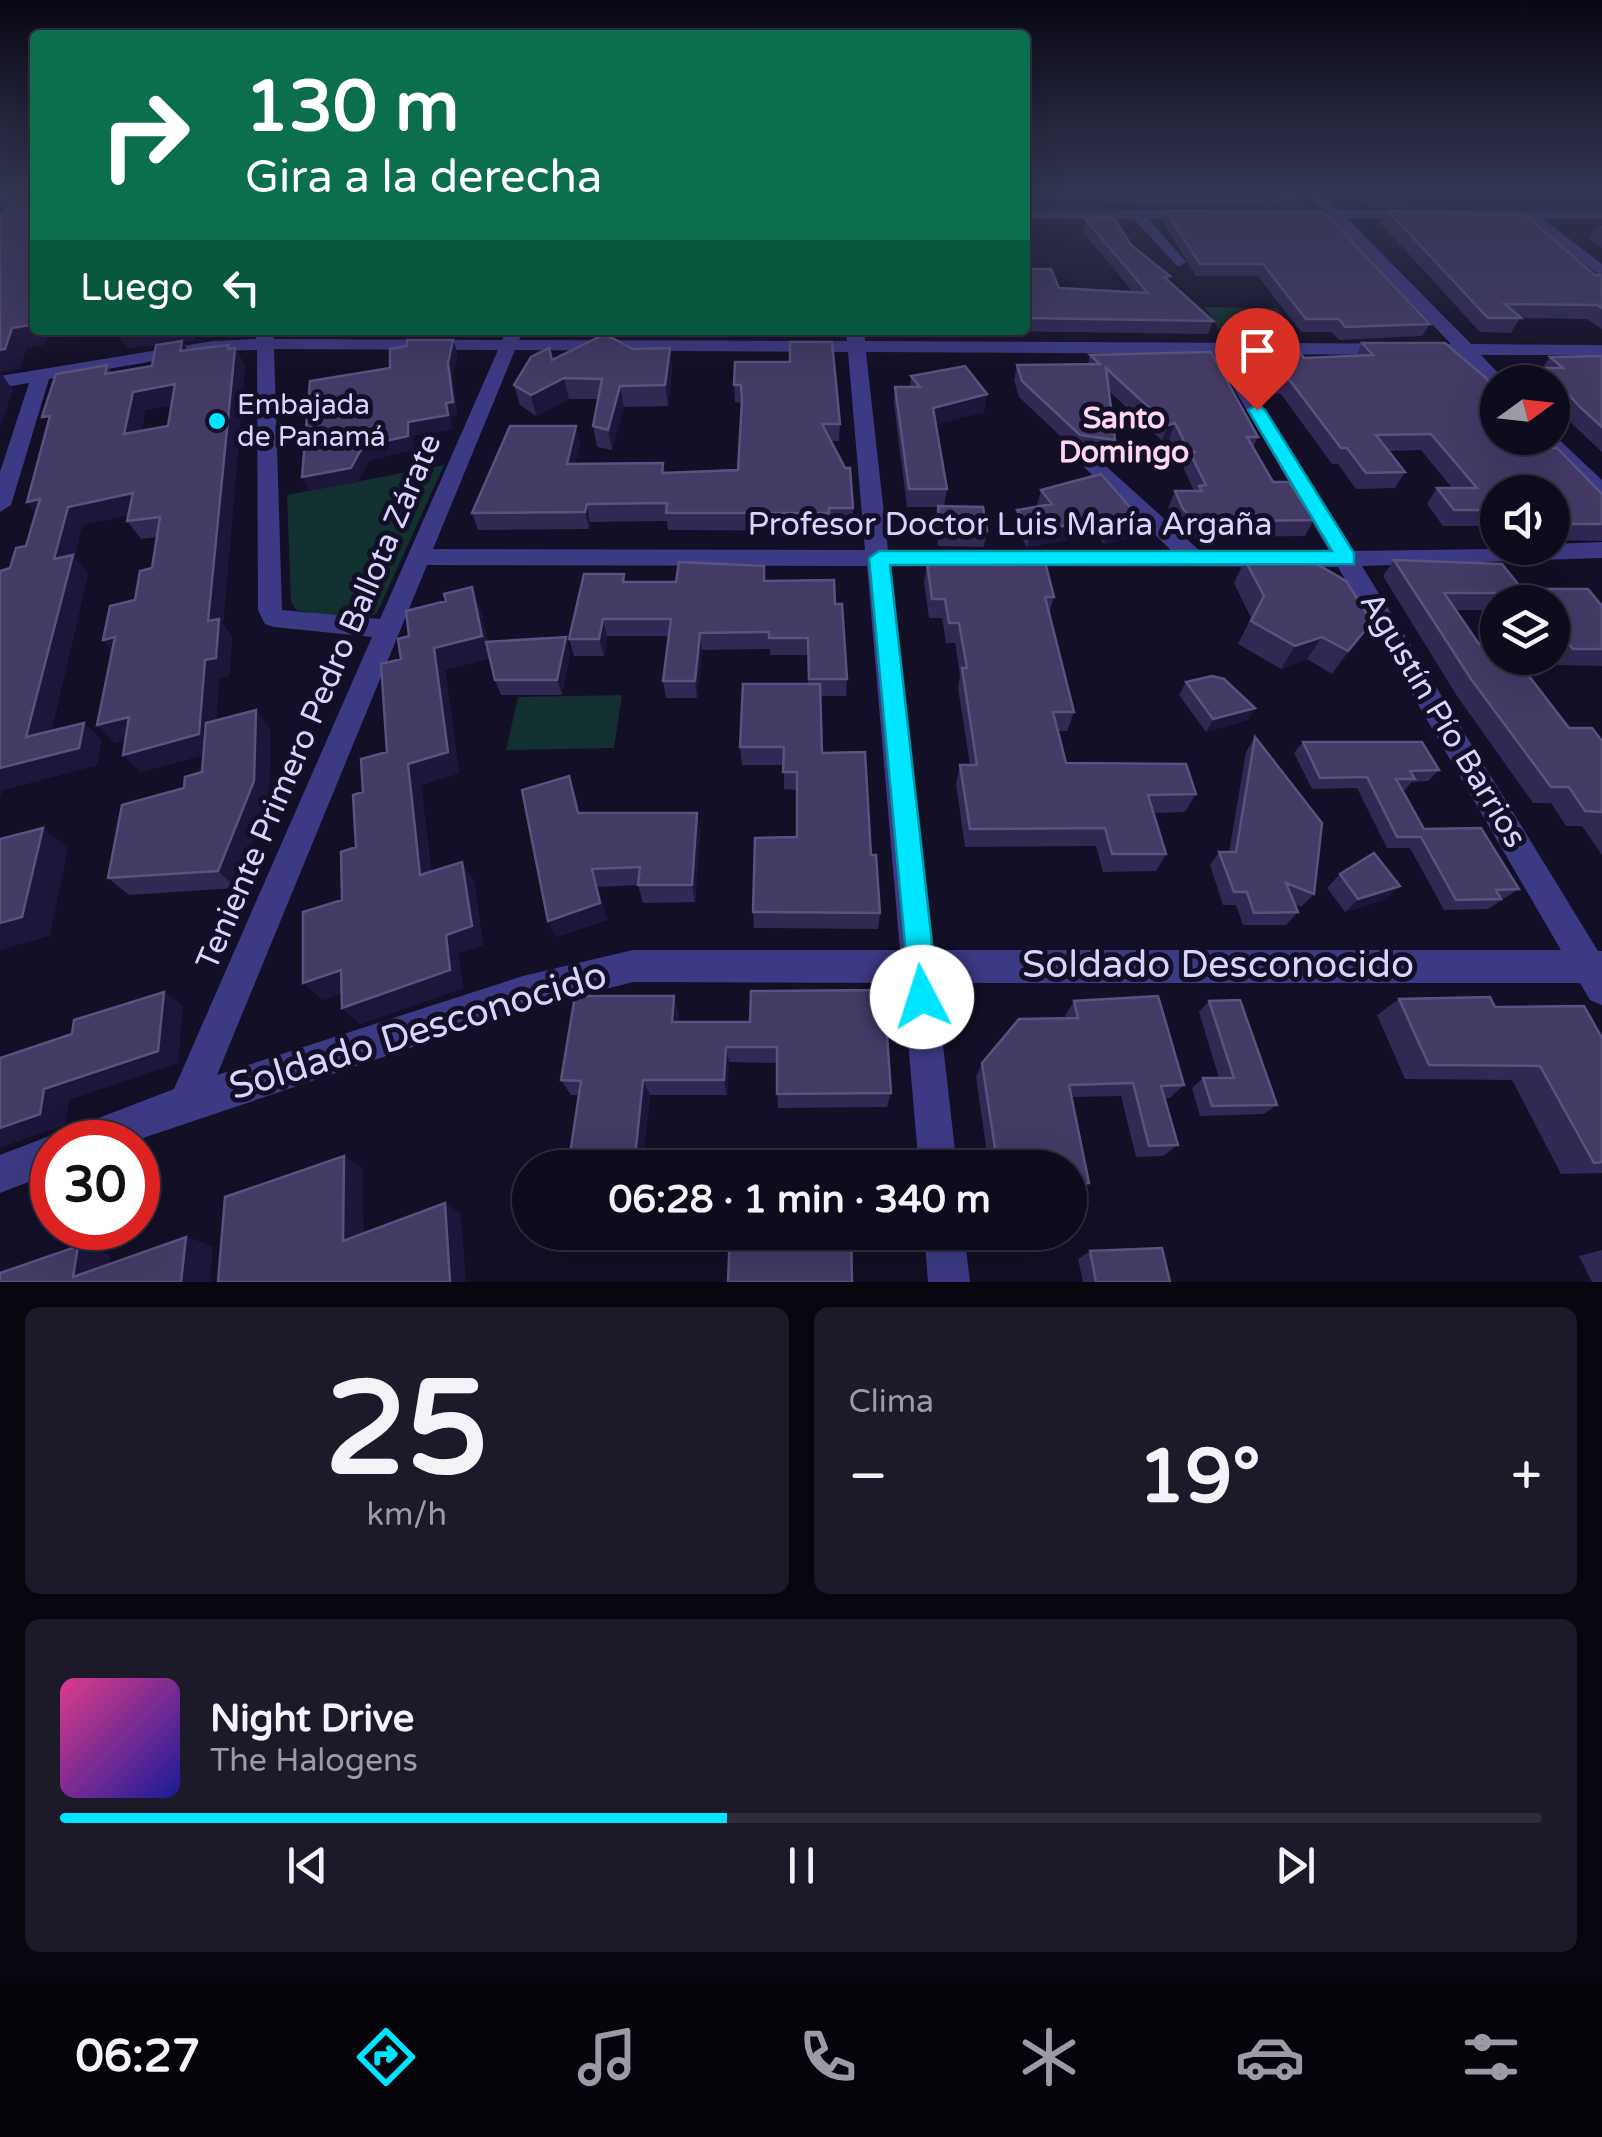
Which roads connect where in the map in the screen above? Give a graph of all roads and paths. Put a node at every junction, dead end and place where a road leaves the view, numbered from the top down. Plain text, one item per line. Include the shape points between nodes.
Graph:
1 (1169, 251) edge
2 (1370, 251) edge
3 (1575, 251) edge
4 (1178, 262) dead end
5 (1602, 272) edge
6 (265, 337) edge
7 (512, 337) edge
8 (856, 339) edge
9 (1467, 350) junction
10 (1602, 350) edge
11 (1221, 351) junction
12 (1482, 365) edge
13 (41, 374) junction
14 (0, 382) edge
15 (1566, 455) edge
16 (1091, 463) dead end
17 (1602, 493) edge
18 (0, 505) edge
19 (1602, 550) edge
20 (418, 556) junction
21 (879, 558) junction
22 (1194, 558) junction
23 (1346, 558) junction
24 (388, 628) junction
25 (919, 963) junction
26 (1598, 974) edge
27 (188, 1102) junction
28 (141, 1120) edge
29 (936, 1150) edge
30 (30, 1162) edge
31 (0, 1174) edge
32 (946, 1250) edge
33 (949, 1282) edge

1 - 4 street
2 - 9 street
3 - 5 street
6 - 7 street
6 - 13 street
6 - 24 street via 270,610 274,618
7 - 8 street
7 - 20 street, Teniente Primero Pedro Ballota Zárate
8 - 11 street
8 - 21 street
9 - 10 street
9 - 11 street
9 - 12 street
11 - 23 street, Agustín Pío Barrios
13 - 14 street
13 - 18 street
15 - 17 street
16 - 22 street
19 - 23 street, Profesor Doctor Luis María Argaña
20 - 21 street, Profesor Doctor Luis María Argaña
20 - 24 street, Teniente Primero Pedro Ballota Zárate
21 - 22 street, Profesor Doctor Luis María Argaña
21 - 25 street
22 - 23 street, Profesor Doctor Luis María Argaña
23 - 26 street, Agustín Pío Barrios
24 - 27 street, Teniente Primero Pedro Ballota Zárate
25 - 26 street, Soldado Desconocido
25 - 27 street, Soldado Desconocido via 632,966 599,972
25 - 29 street
27 - 28 street, Soldado Desconocido
30 - 31 street
32 - 33 street

